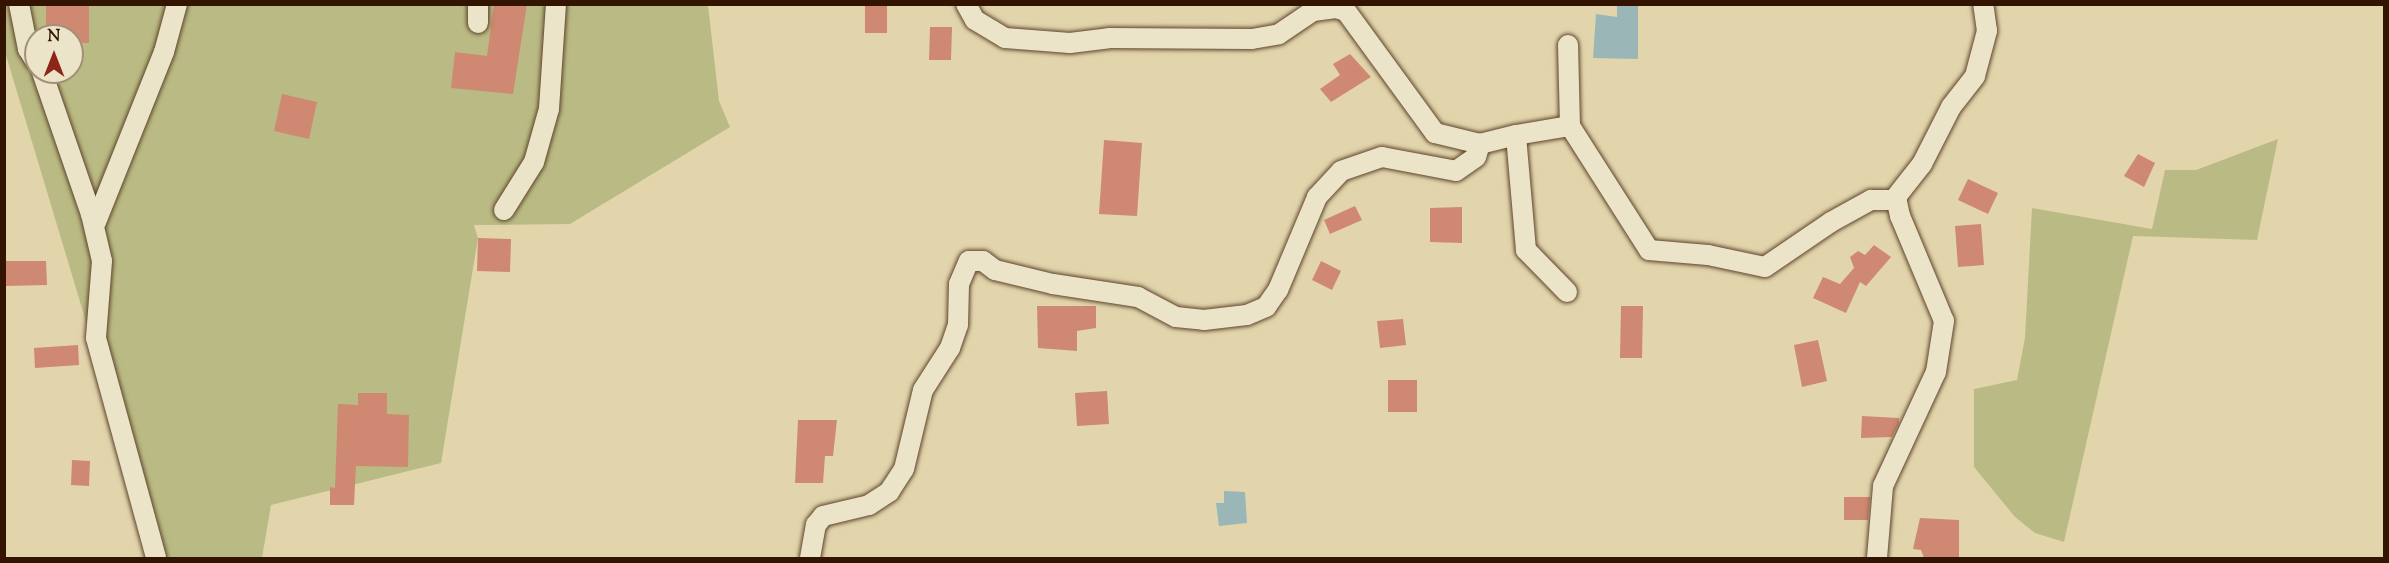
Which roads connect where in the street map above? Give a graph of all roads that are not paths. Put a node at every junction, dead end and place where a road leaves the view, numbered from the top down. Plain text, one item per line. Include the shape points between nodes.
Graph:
1 (19, 4) edge
2 (177, 4) edge
3 (556, 4) edge
4 (966, 4) edge
5 (1983, 4) edge
6 (1335, 6) edge
7 (24, 29) edge
8 (1568, 45) dead end
9 (46, 84) edge
10 (1570, 126) junction
11 (1516, 135) junction
12 (1480, 144) junction
13 (1897, 200) junction
14 (504, 210) dead end
15 (91, 214) junction
16 (1567, 292) dead end
17 (156, 558) edge
18 (810, 558) edge
19 (1877, 558) edge

1 - 7 street
2 - 15 street via 164,51 96,222
3 - 14 street via 549,110 534,162
4 - 6 street via 975,20 1005,38 1070,43 1108,38 1252,39 1279,34 1313,11
5 - 13 street via 1987,31 1975,76 1951,107 1922,164
6 - 12 street via 1346,11 1435,133
8 - 10 street
9 - 15 street
10 - 11 street
10 - 13 street via 1649,250 1708,255 1766,267 1870,200
11 - 12 street
11 - 16 street via 1526,250
12 - 18 street via 1476,157 1456,171 1382,157 1341,171 1317,197 1278,290 1266,308 1247,315 1204,320 1176,317 1138,297 1053,284 995,270 983,261 969,261 959,284 958,325 950,348 923,390 904,469 889,492 870,505 823,516 816,525
13 - 19 street via 1899,216 1944,321 1936,372 1883,486
15 - 17 street via 102,261 96,338

